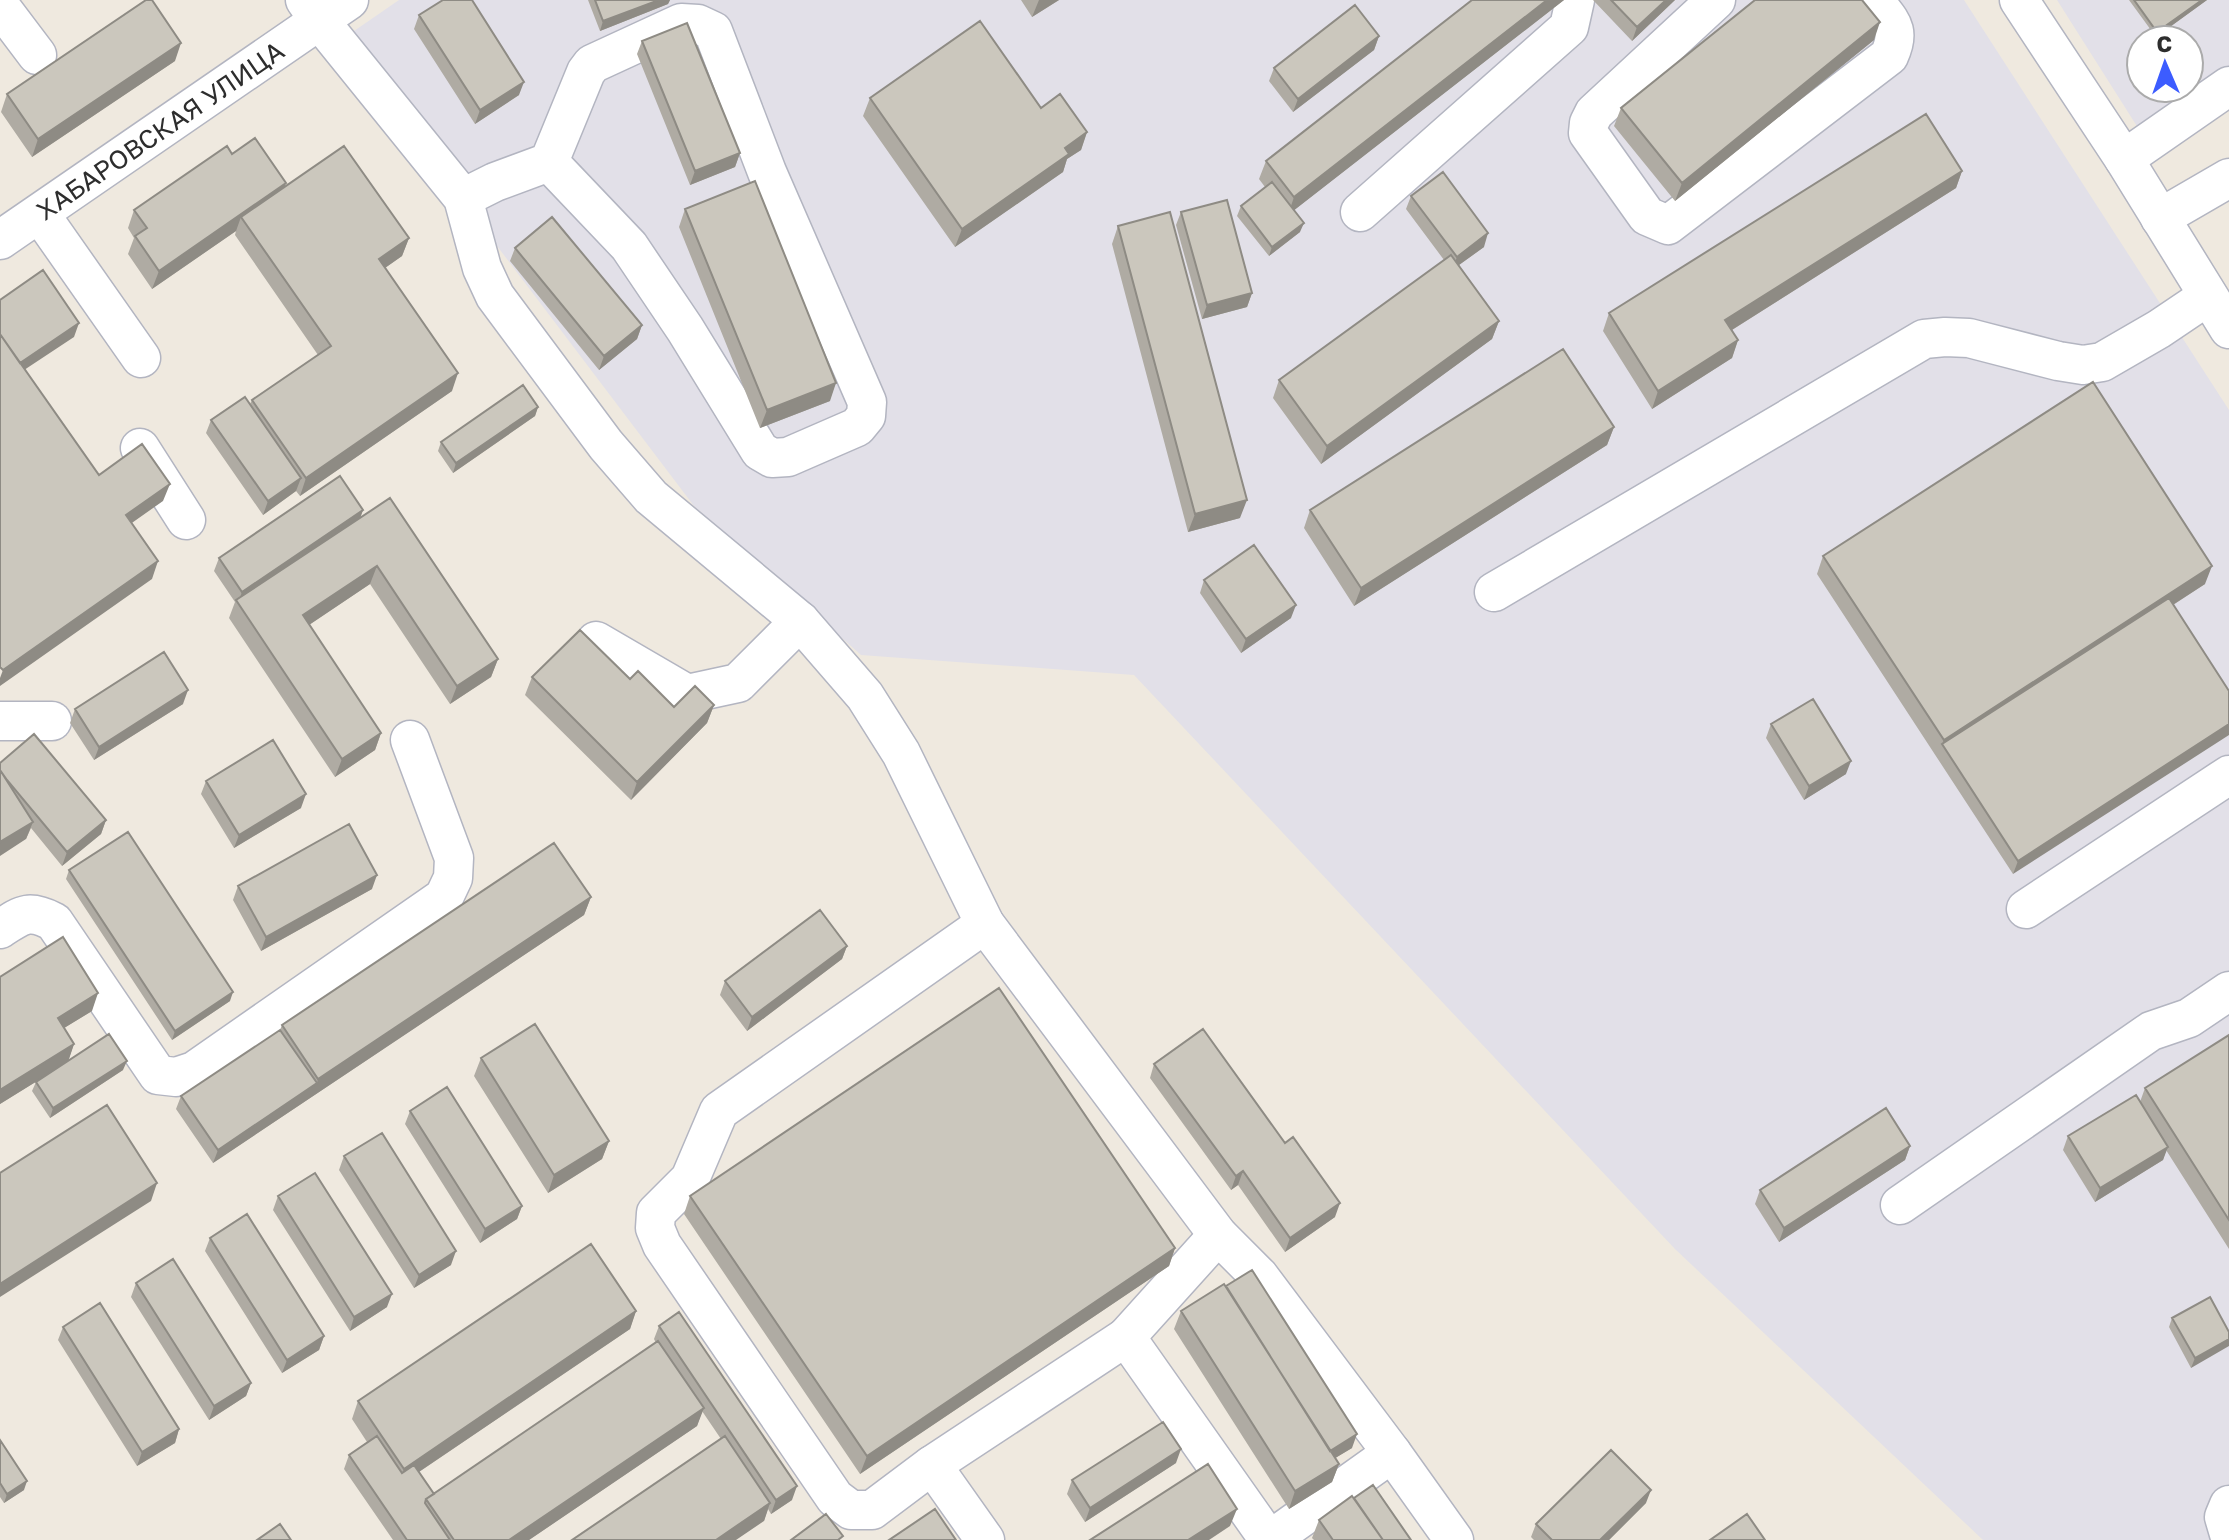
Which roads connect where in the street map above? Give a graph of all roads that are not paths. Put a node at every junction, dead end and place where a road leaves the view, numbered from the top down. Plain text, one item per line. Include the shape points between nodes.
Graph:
1 (1575, 0) edge
2 (1716, 0) edge
3 (1874, 0) edge
4 (2019, 0) edge
5 (0, 6) edge
6 (325, 7) edge
7 (37, 55) dead end
8 (2229, 86) edge
9 (2124, 159) junction
10 (549, 162) junction
11 (2229, 178) edge
12 (463, 198) junction
13 (1360, 212) dead end
14 (40, 214) junction
15 (2160, 218) junction
16 (0, 240) edge
17 (2208, 296) junction
18 (2229, 329) edge
19 (141, 358) dead end
20 (140, 448) edge
21 (186, 520) dead end
22 (1494, 592) dead end
23 (800, 621) junction
24 (596, 641) edge
25 (0, 721) edge
26 (52, 721) dead end
27 (410, 740) dead end
28 (2229, 775) edge
29 (2026, 909) dead end
30 (985, 924) junction
31 (0, 929) edge
32 (2229, 991) edge
33 (1900, 1205) dead end
34 (1218, 1235) junction
35 (1126, 1337) junction
36 (1392, 1453) junction
37 (932, 1465) junction
38 (2229, 1505) edge
39 (2229, 1534) edge
40 (985, 1540) edge
41 (1270, 1540) edge
42 (1454, 1540) edge

1 - 13 street via 1569,27
2 - 3 street via 1589,123 1588,133 1647,216 1668,225 1889,56 1896,41 1894,28
4 - 9 street
5 - 7 street
6 - 12 street
6 - 14 street, ХАБАРОВСКАЯ УЛИЦА
8 - 9 street
9 - 15 street
10 - 10 street via 629,246 760,451 772,458 788,457 857,427 866,416 867,402 767,172 713,31 681,23 592,64
10 - 12 street
11 - 15 street
12 - 23 street via 495,296 606,445 651,497
14 - 16 street, ХАБАРОВСКАЯ УЛИЦА
14 - 19 street
15 - 17 street
17 - 18 street
17 - 22 street via 2102,362 2083,365 1969,338 1924,339
20 - 21 street
23 - 24 street via 738,683 687,694
23 - 30 street via 865,696 901,753
25 - 26 street
27 - 31 street via 454,858 444,897 194,1071 158,1075 54,922 37,913 21,915
28 - 29 street
30 - 34 street
30 - 37 street via 719,1111 690,1179 656,1213 662,1245 835,1498 851,1510 872,1510
32 - 33 street via 2189,1018 2151,1031
34 - 35 street
34 - 36 street via 1259,1276
35 - 37 street
35 - 41 street
36 - 41 street
36 - 42 street
37 - 40 street
38 - 39 street via 2224,1517

